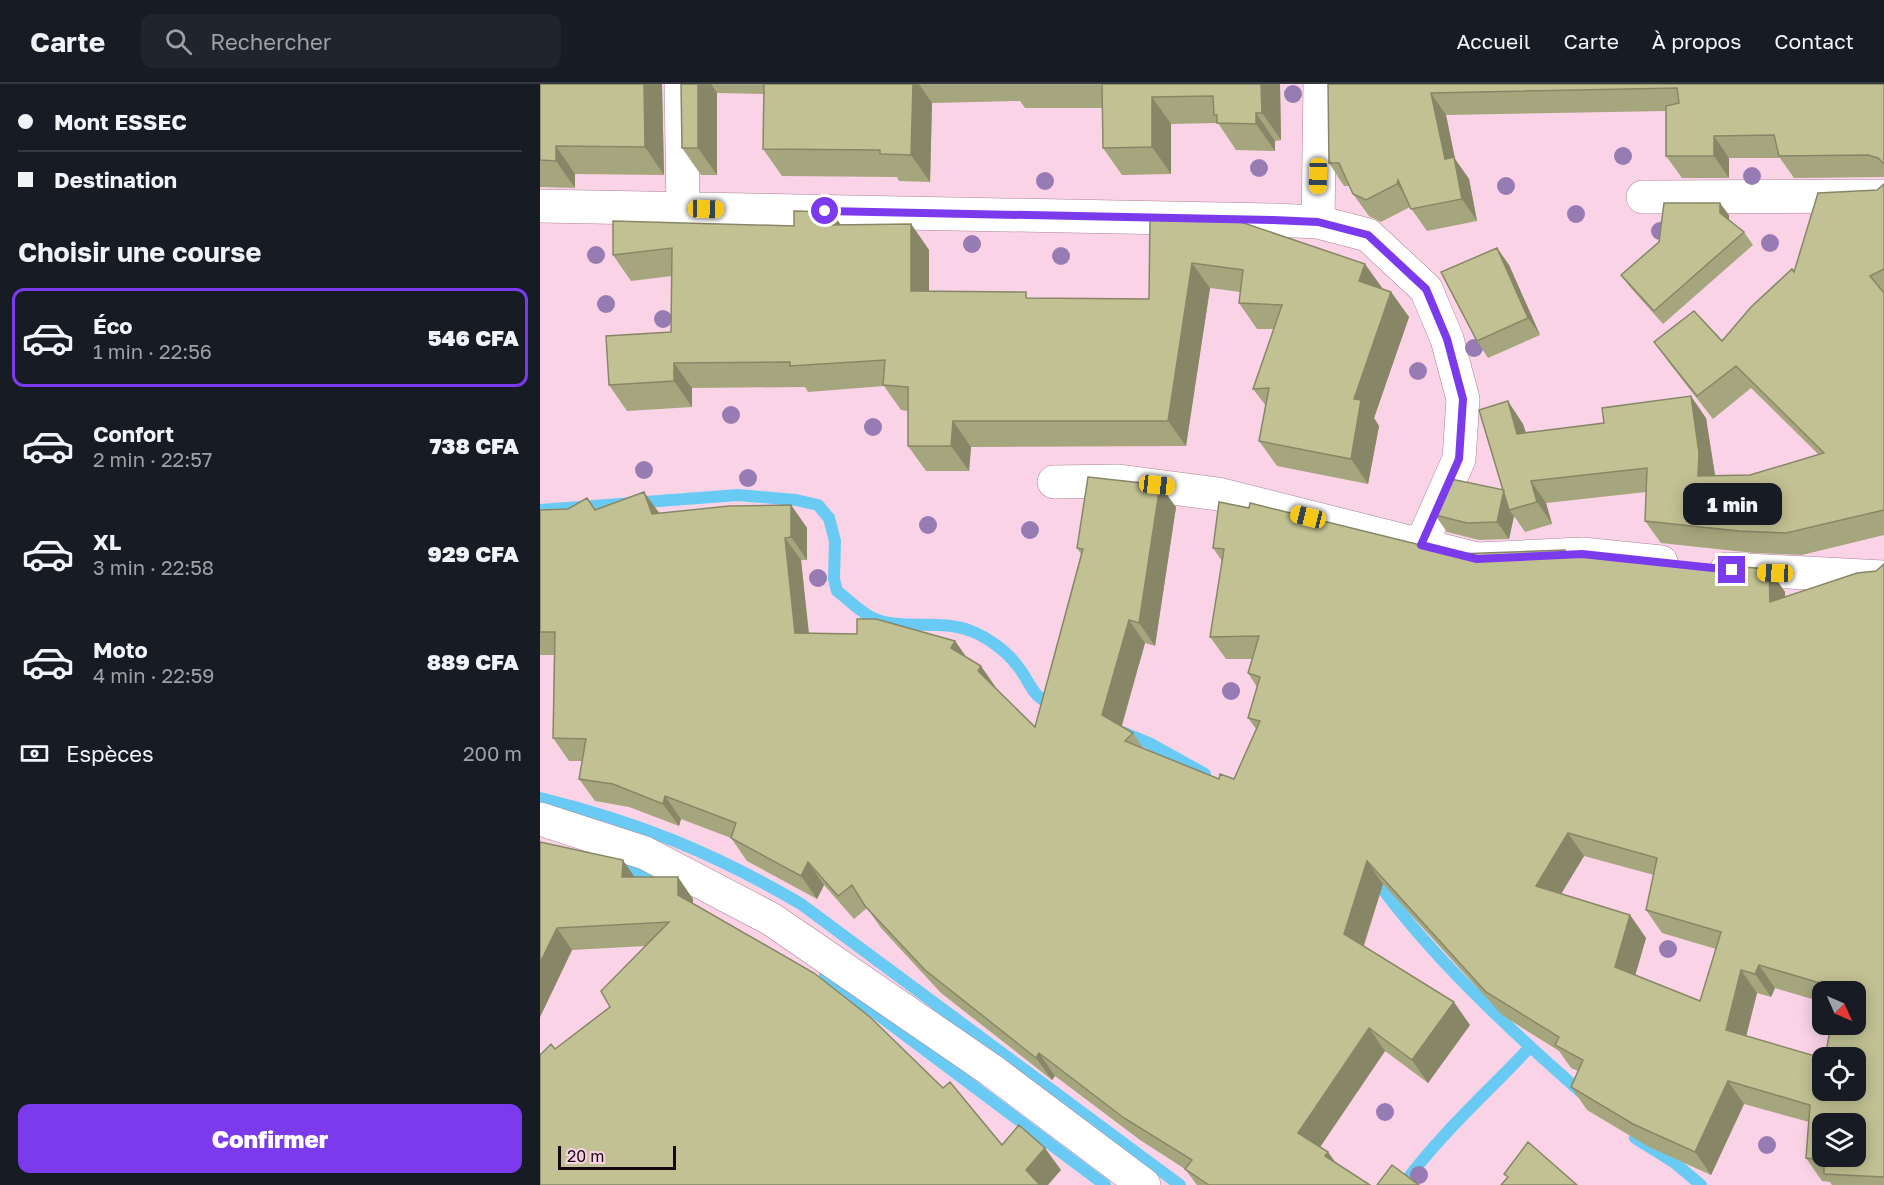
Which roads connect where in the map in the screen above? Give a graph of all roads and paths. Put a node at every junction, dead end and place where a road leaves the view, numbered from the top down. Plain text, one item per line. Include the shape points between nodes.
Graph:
1 (681, 84) edge
2 (1320, 84) edge
3 (1884, 196) edge
4 (1643, 197) dead end
5 (540, 206) edge
6 (683, 208) junction
7 (1318, 222) junction
8 (1054, 482) dead end
9 (1421, 545) junction
10 (1884, 577) edge
11 (540, 819) edge
12 (1144, 1185) edge

1 - 6 street
2 - 7 street
3 - 4 street
5 - 6 street
6 - 7 street
7 - 9 street via 1368,235 1426,289 1447,339 1463,399 1459,459
8 - 9 street via 1119,481 1218,494
9 - 10 street via 1477,559 1582,554 1753,572
11 - 12 street via 645,853 771,919 991,1070

